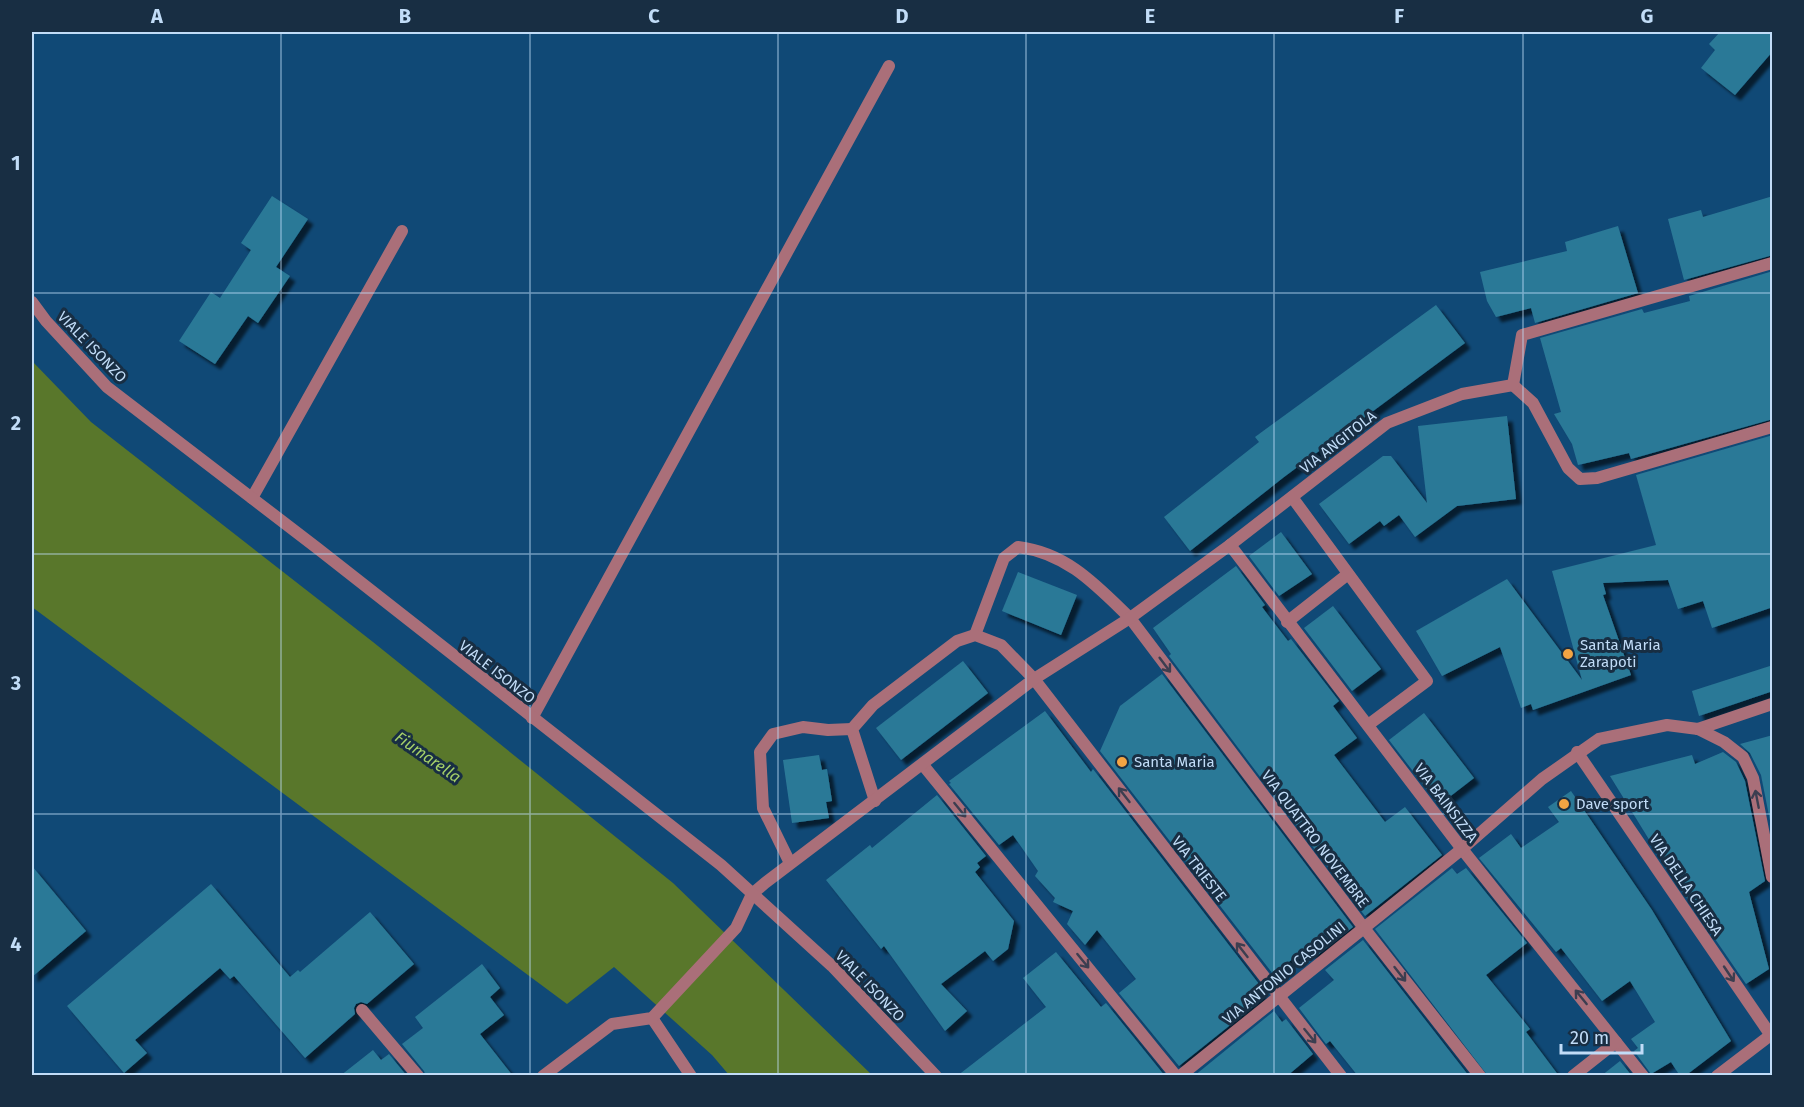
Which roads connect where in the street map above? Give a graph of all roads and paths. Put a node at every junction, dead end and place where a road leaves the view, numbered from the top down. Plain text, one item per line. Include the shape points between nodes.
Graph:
1 (889, 66) dead end
2 (402, 231) dead end
3 (1773, 263) edge
4 (32, 302) edge
5 (1513, 385) junction
6 (1773, 427) edge
7 (252, 498) junction
8 (1292, 498) junction
9 (1230, 545) junction
10 (1348, 574) junction
11 (1130, 618) junction
12 (1287, 622) junction
13 (975, 635) junction
14 (1034, 679) junction
15 (1773, 704) edge
16 (532, 718) junction
17 (1368, 725) junction
18 (852, 729) junction
19 (1698, 729) junction
20 (1577, 752) junction
21 (922, 765) junction
22 (875, 801) junction
23 (1462, 849) junction
24 (790, 863) junction
25 (1773, 877) edge
26 (752, 894) junction
27 (1364, 928) junction
28 (1278, 996) junction
29 (362, 1010) dead end
30 (652, 1018) junction
31 (1772, 1035) edge
32 (1616, 1042) junction
33 (418, 1076) edge
34 (543, 1076) edge
35 (692, 1076) edge
36 (936, 1076) edge
37 (1178, 1076) edge
38 (1341, 1076) edge
39 (1480, 1076) edge
40 (1573, 1076) edge
41 (1643, 1076) edge
42 (1717, 1076) edge

1 - 16 street
2 - 7 street
3 - 5 street via 1522,335
4 - 7 street, VIALE ISONZO via 107,387
5 - 6 street via 1533,403 1568,468 1580,479 1598,478
5 - 8 street, VIA ANGITOLA via 1462,394 1387,423
7 - 16 street, VIALE ISONZO
8 - 9 street, VIA ANGITOLA
8 - 10 street
9 - 11 street, VIA ANGITOLA
9 - 12 street, VIA BAINSIZZA
10 - 12 street
10 - 17 street via 1427,681
11 - 13 street, VIA QUATTRO NOVEMBRE via 1088,577 1038,549 1018,547 1004,558
11 - 14 street, VIA ANGITOLA
11 -> 27 street, VIA QUATTRO NOVEMBRE
12 - 17 street, VIA BAINSIZZA
13 - 14 street, VIA TRIESTE via 1001,645
13 - 18 street via 957,641 873,705
14 - 21 street, VIA ANGITOLA
28 -> 14 street, VIA TRIESTE
15 - 19 street
16 - 26 street, VIALE ISONZO via 721,865
17 - 23 street, VIA BAINSIZZA
18 - 22 street
18 - 24 street via 803,727 773,734 760,752 763,808
19 - 20 street, VIA ANTONIO CASOLINI via 1667,725 1599,739
25 -> 19 street via 1753,778 1743,757
20 - 23 street, VIA ANTONIO CASOLINI
20 -> 31 street, VIA DELLA CHIESA
21 - 22 street, VIA ANGITOLA
21 -> 37 street
22 - 24 street, VIA ANGITOLA
23 - 27 street, VIA ANTONIO CASOLINI
32 -> 23 street, VIA BAINSIZZA
24 - 26 street, VIA ANGITOLA
26 - 30 street via 736,928
26 - 36 street, VIALE ISONZO via 832,966
27 - 28 street, VIA ANTONIO CASOLINI
27 -> 39 street, VIA QUATTRO NOVEMBRE
28 - 37 street, VIA ANTONIO CASOLINI
28 -> 38 street, VIA TRIESTE
29 - 33 street
30 - 34 street via 612,1023
30 - 35 street
31 - 42 street
32 - 40 street
32 - 41 street, VIA BAINSIZZA

